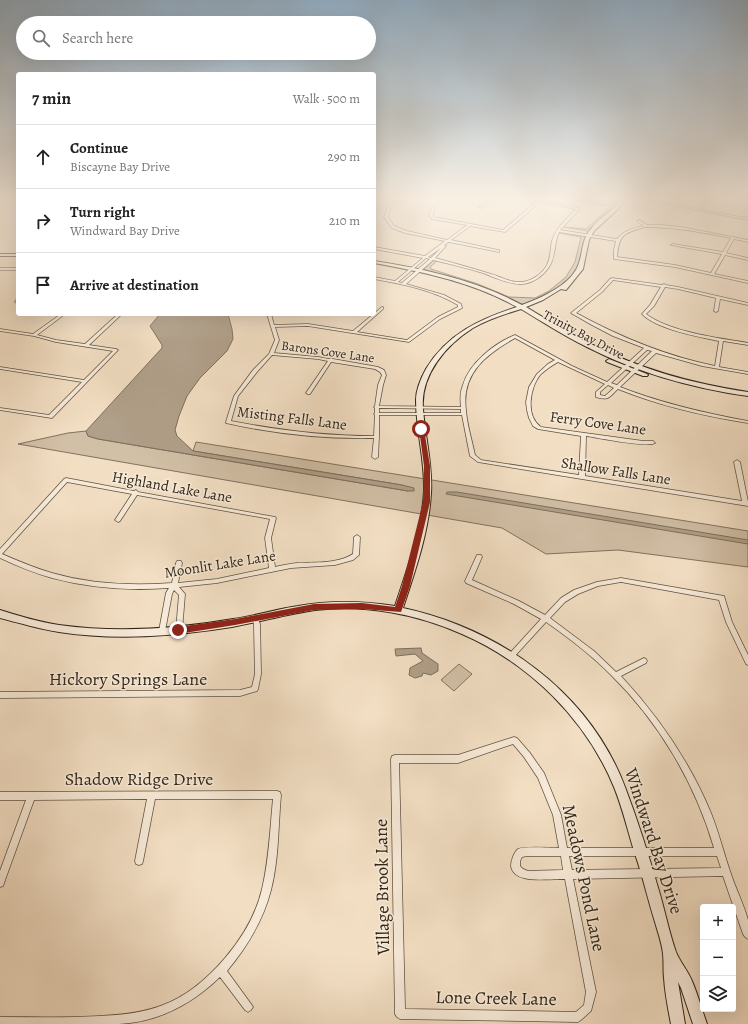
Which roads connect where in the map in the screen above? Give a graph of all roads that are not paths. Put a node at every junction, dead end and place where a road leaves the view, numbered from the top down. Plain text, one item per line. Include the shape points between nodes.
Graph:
1 (441, 247) edge
2 (443, 247) edge
3 (480, 247) edge
4 (553, 247) edge
5 (584, 247) edge
6 (617, 247) edge
7 (684, 247) edge
8 (727, 247) edge
9 (376, 248) edge
10 (498, 251) dead end
11 (723, 253) junction
12 (0, 255) edge
13 (16, 255) edge
14 (426, 257) junction
15 (433, 258) junction
16 (748, 259) edge
17 (376, 262) edge
18 (0, 269) edge
19 (16, 269) edge
20 (412, 269) junction
21 (419, 270) junction
22 (713, 273) junction
23 (376, 278) edge
24 (396, 282) junction
25 (748, 282) edge
26 (403, 284) junction
27 (664, 285) junction
28 (718, 297) junction
29 (748, 304) edge
30 (382, 308) dead end
31 (520, 309) junction
32 (716, 311) dead end
33 (376, 313) edge
34 (60, 316) edge
35 (118, 316) edge
36 (270, 316) edge
37 (373, 316) edge
38 (274, 326) junction
39 (0, 330) edge
40 (354, 332) junction
41 (34, 335) junction
42 (721, 340) junction
43 (748, 344) edge
44 (86, 345) junction
45 (646, 349) junction
46 (654, 352) junction
47 (271, 354) junction
48 (331, 360) junction
49 (556, 361) junction
50 (627, 366) junction
51 (0, 368) edge
52 (717, 368) junction
53 (635, 370) junction
54 (748, 373) edge
55 (85, 381) junction
56 (607, 384) junction
57 (616, 388) junction
58 (308, 393) dead end
59 (748, 394) edge
60 (748, 400) edge
61 (376, 407) junction
62 (463, 408) junction
63 (0, 409) edge
64 (419, 411) junction
65 (376, 414) junction
66 (464, 414) junction
67 (748, 422) edge
68 (584, 434) junction
69 (376, 437) junction
70 (653, 443) dead end
71 (375, 457) dead end
72 (737, 462) dead end
73 (582, 477) junction
74 (136, 492) junction
75 (746, 504) edge
76 (118, 520) dead end
77 (357, 537) dead end
78 (0, 553) edge
79 (0, 556) edge
80 (479, 557) dead end
81 (179, 563) dead end
82 (272, 569) junction
83 (174, 586) junction
84 (398, 610) junction
85 (0, 614) edge
86 (545, 618) junction
87 (255, 619) junction
88 (178, 630) junction
89 (162, 631) junction
90 (512, 655) junction
91 (644, 661) dead end
92 (748, 662) edge
93 (616, 676) junction
94 (0, 695) edge
95 (395, 759) joint
96 (0, 796) edge
97 (31, 796) junction
98 (152, 796) junction
99 (564, 852) junction
100 (641, 852) junction
101 (720, 852) junction
102 (138, 861) dead end
103 (726, 872) junction
104 (648, 873) junction
105 (568, 874) junction
106 (0, 883) edge
107 (748, 934) edge
108 (670, 954) junction
109 (220, 970) junction
110 (248, 1007) dead end
111 (588, 1008) joint
112 (400, 1014) joint
113 (136, 1020) edge
114 (0, 1022) edge
115 (116, 1022) edge
116 (678, 1024) edge
117 (700, 1024) edge

1 - 14 street
2 - 15 street
3 - 10 street
4 - 15 street via 546,268 528,283 521,284
5 - 31 street via 580,268 562,291
6 - 22 street via 615,258
7 - 11 street
8 - 11 street
9 - 14 street
11 - 16 street
11 - 22 street
12 - 13 street
14 - 15 street
14 - 20 street
15 - 21 street
17 - 20 street, Trinity Bay Drive
18 - 19 street
20 - 21 street, Trinity Bay Drive
20 - 24 street
21 - 26 street
21 - 31 street, Trinity Bay Drive via 462,283
22 - 25 street
23 - 24 street
24 - 26 street
26 - 40 street via 456,302 460,306 408,340
27 - 28 street
27 - 42 street via 652,306 644,314 650,319 677,329
27 - 45 street via 610,280 601,292 573,312 602,330
28 - 29 street
28 - 32 street
30 - 33 street
31 - 50 street, Trinity Bay Drive via 583,349
31 - 64 street via 483,321 460,335 443,350 430,367 420,388
34 - 41 street
35 - 44 street
36 - 38 street
37 - 40 street
38 - 40 street via 308,325
38 - 47 street via 277,340
39 - 41 street
41 - 44 street
42 - 43 street
42 - 52 street
44 - 55 street via 116,350
45 - 46 street
45 - 50 street
46 - 52 street
46 - 53 street
47 - 48 street, Barons Cove Lane
47 - 69 street, Misting Falls Lane via 236,396 228,422 323,437
48 - 58 street
48 - 61 street, Barons Cove Lane via 382,371 384,375 378,389
49 - 56 street
49 - 62 street via 514,336 494,347 475,366 464,391
49 - 68 street, Ferry Cove Lane via 539,374 529,391 531,418 540,428
50 - 53 street, Trinity Bay Drive
50 - 56 street
51 - 55 street
52 - 54 street
53 - 57 street
53 - 59 street, Trinity Bay Drive
53 - 60 street, Trinity Bay Drive via 706,392
55 - 63 street via 50,417
56 - 57 street
56 - 57 street via 598,392 598,396 604,398
57 - 67 street via 662,403
61 - 64 street
61 - 65 street
62 - 64 street
62 - 66 street
64 - 65 street
64 - 66 street
64 - 84 street via 427,466 427,502
65 - 69 street
66 - 73 street, Shallow Falls Lane via 473,456 480,461
68 - 70 street, Ferry Cove Lane
68 - 73 street
69 - 71 street
72 - 75 street
73 - 75 street, Shallow Falls Lane
74 - 76 street
74 - 78 street, Highland Lake Lane via 66,480
74 - 82 street, Highland Lake Lane via 274,518 268,538
77 - 82 street, Moonlit Lake Lane via 356,555 351,560
79 - 83 street, Moonlit Lake Lane via 49,576 101,585 153,588
80 - 86 street via 468,581
81 - 83 street
82 - 83 street, Moonlit Lake Lane via 218,581
83 - 88 street via 182,594
83 - 89 street via 169,593
84 - 87 street, Windward Bay Drive via 327,606
84 - 90 street, Windward Bay Drive via 422,615 462,629
85 - 89 street, Windward Bay Drive via 48,627 100,633
86 - 90 street
86 - 92 street via 563,600 576,592 597,584 621,580 722,598 729,622
86 - 93 street via 598,658
87 - 88 street, Windward Bay Drive
87 - 94 street, Hickory Springs Lane via 258,674 254,689 240,693
88 - 89 street, Windward Bay Drive
90 - 100 street, Windward Bay Drive via 556,693 591,735 619,786
91 - 93 street
93 - 101 street via 653,717 692,779 708,815
95 - 99 street, Meadows Pond Lane via 458,759 514,740 541,776 550,796 557,815
95 - 112 street, Village Brook Lane
96 - 97 street, Shadow Ridge Drive
97 - 98 street, Shadow Ridge Drive
97 - 106 street
98 - 102 street
98 - 109 street, Shadow Ridge Drive via 277,795 269,875 262,904 248,935 231,960
99 - 100 street
99 - 105 street, Meadows Pond Lane
99 - 105 street via 520,853 515,864 521,874
100 - 101 street
100 - 104 street, Windward Bay Drive
101 - 103 street
103 - 104 street
103 - 107 street
104 - 105 street
104 - 108 street, Windward Bay Drive
105 - 111 street, Meadows Pond Lane via 592,992
108 - 116 street, Windward Bay Drive via 671,983
108 - 117 street, Windward Bay Drive via 687,985
109 - 110 street
109 - 113 street via 185,998
111 - 112 street, Lone Creek Lane via 578,1017
113 - 115 street
114 - 115 street

